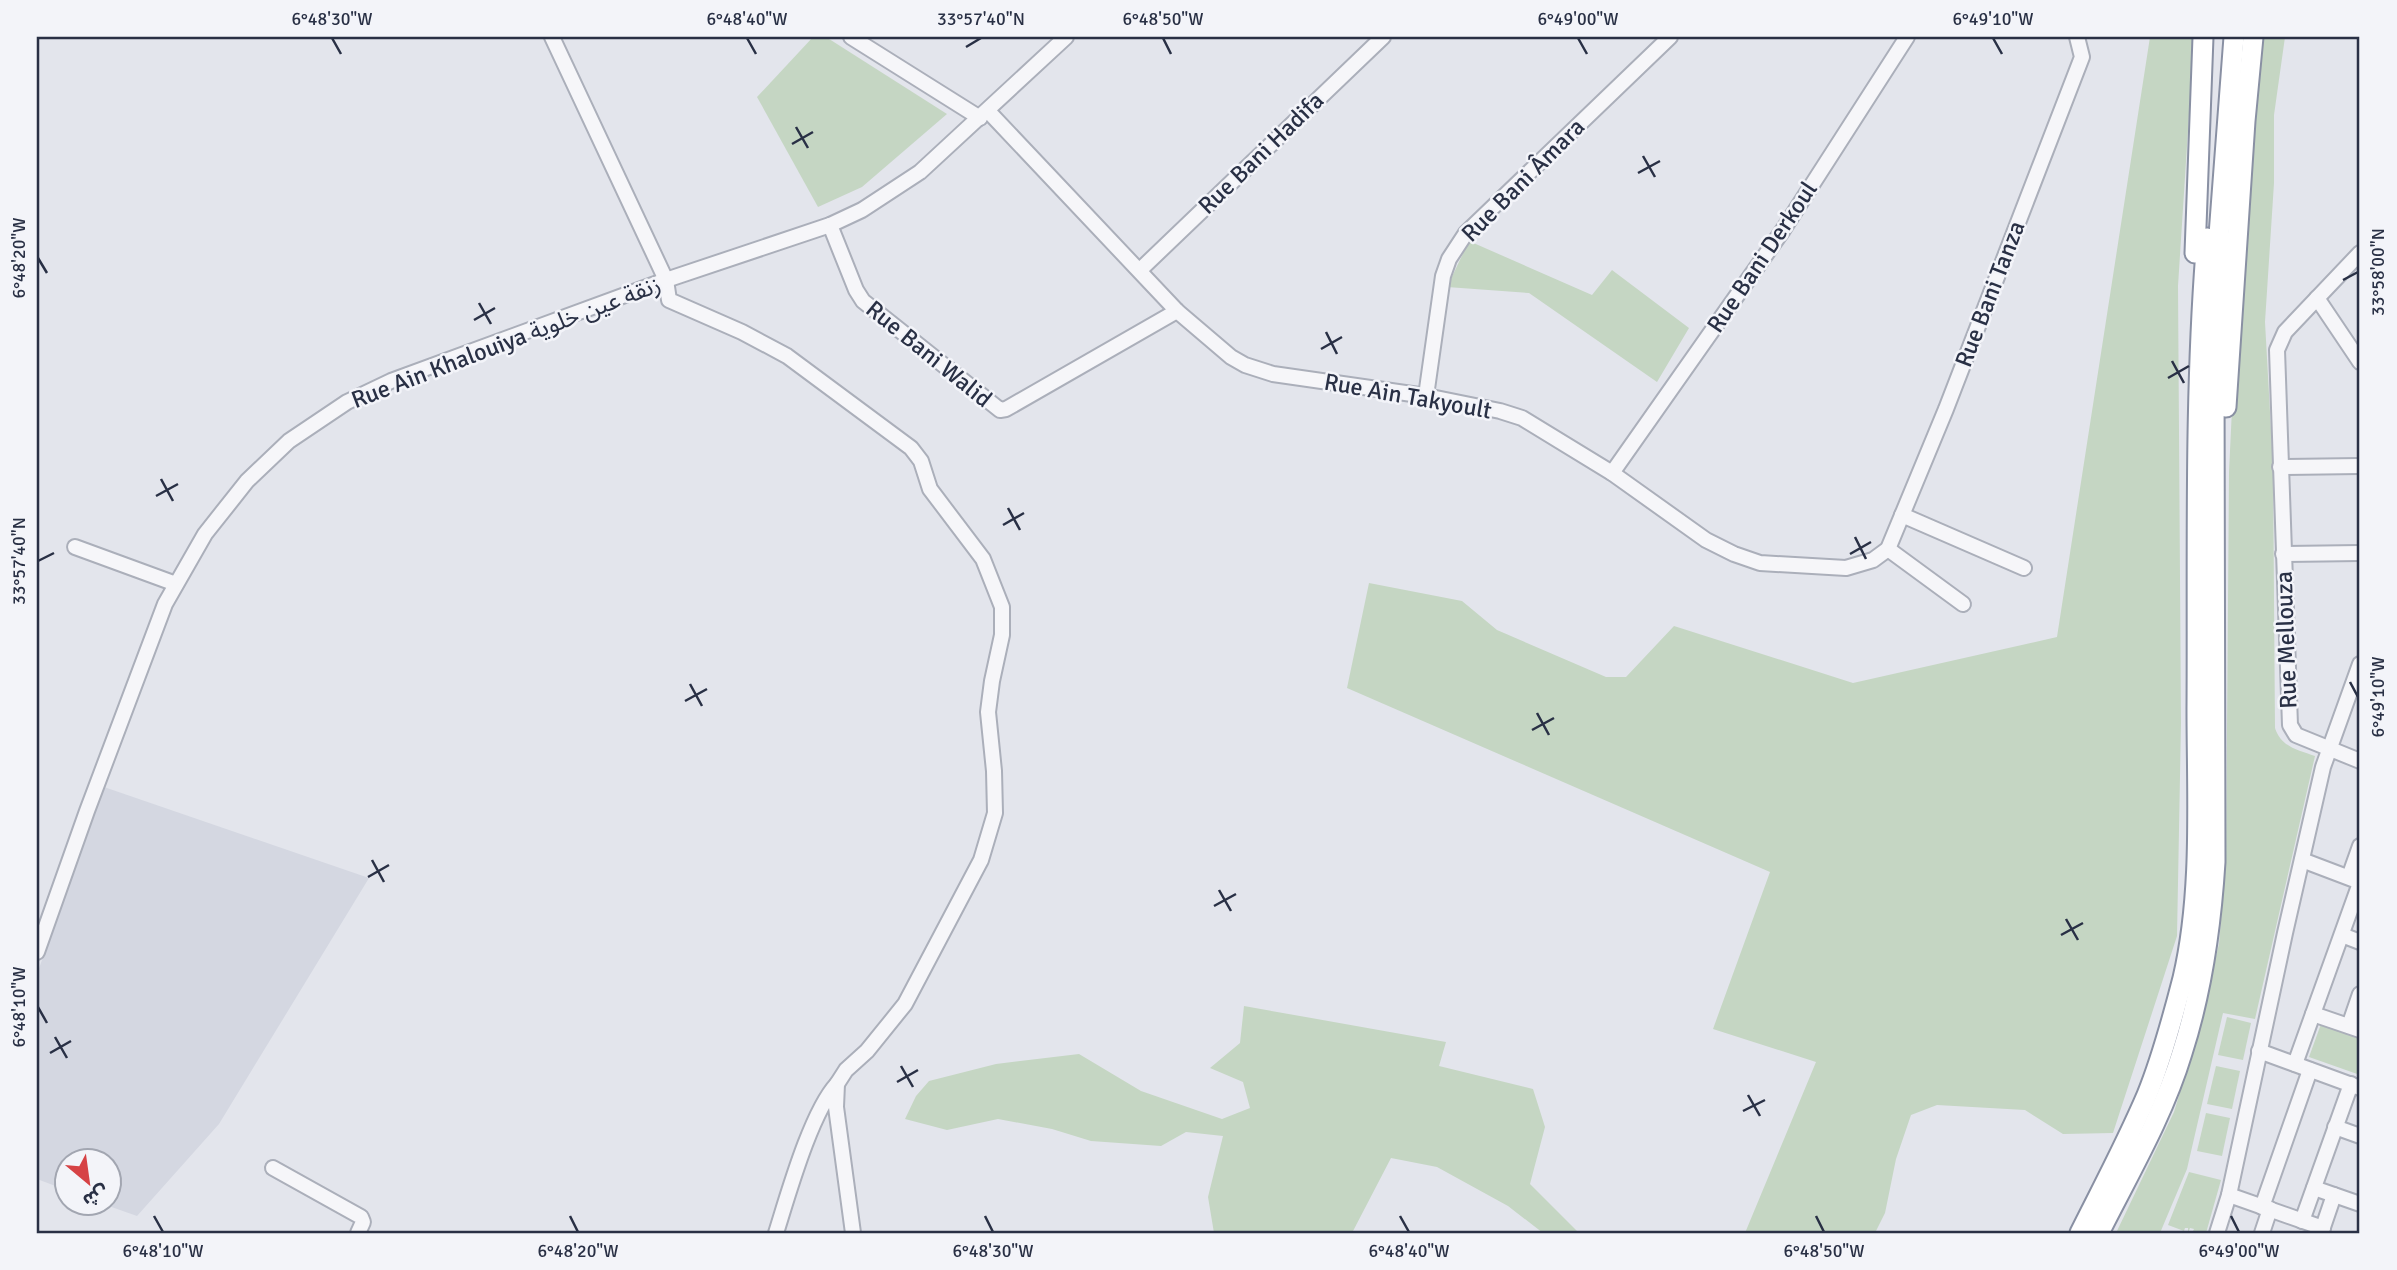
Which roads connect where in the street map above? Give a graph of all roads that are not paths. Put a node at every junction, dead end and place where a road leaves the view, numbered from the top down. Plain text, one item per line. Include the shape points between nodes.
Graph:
1 (552, 37) edge
2 (851, 37) edge
3 (1066, 37) edge
4 (1383, 37) edge
5 (1670, 37) edge
6 (1907, 37) edge
7 (2077, 37) edge
8 (2203, 37) edge
9 (2221, 37) edge
10 (2234, 37) edge
11 (2253, 37) edge
12 (984, 115) junction
13 (830, 225) junction
14 (2360, 253) edge
15 (1140, 270) junction
16 (666, 280) junction
17 (2317, 298) junction
18 (2201, 307) junction
19 (1177, 311) junction
20 (2360, 362) edge
21 (1426, 396) junction
22 (2360, 466) edge
23 (2280, 467) junction
24 (1612, 473) junction
25 (1902, 515) junction
26 (75, 547) dead end
27 (1888, 548) junction
28 (2360, 553) edge
29 (2283, 554) junction
30 (2215, 558) junction
31 (2024, 568) dead end
32 (176, 584) junction
33 (1963, 604) dead end
34 (2360, 664) edge
35 (2329, 750) junction
36 (2360, 761) edge
37 (2360, 846) edge
38 (2302, 860) junction
39 (2357, 881) edge
40 (2357, 901) edge
41 (2342, 935) junction
42 (2360, 942) edge
43 (37, 952) edge
44 (2360, 994) edge
45 (2313, 1014) junction
46 (2355, 1028) edge
47 (2259, 1051) junction
48 (2295, 1064) junction
49 (2310, 1070) junction
50 (837, 1084) junction
51 (2355, 1086) edge
52 (2335, 1127) junction
53 (2360, 1136) edge
54 (273, 1168) dead end
55 (2314, 1188) junction
56 (2229, 1195) junction
57 (2334, 1195) junction
58 (2360, 1205) edge
59 (2266, 1208) junction
60 (2302, 1220) junction
61 (2322, 1230) edge
62 (358, 1233) edge
63 (776, 1233) edge
64 (853, 1233) edge
65 (2080, 1233) edge
66 (2099, 1233) edge
67 (2217, 1233) edge
68 (2262, 1233) edge

1 - 16 street
2 - 12 street, Rue Ain Takyoult
3 - 12 street, Rue Ain Khalouiya زنقة عين خلوية
4 - 15 street, Rue Bani Hadifa
5 - 21 street, Rue Bani Âmara via 1456,246 1443,276
6 - 24 street, Rue Bani Derkoul via 1783,230
7 - 25 street, Rue Bani Tanza via 2081,57
8 - 18 highway via 2194,253
9 - 18 highway
10 - 30 highway via 2214,356
11 - 30 highway
12 - 13 street, Rue Ain Khalouiya زنقة عين خلوية via 909,180
12 - 15 street, Rue Ain Takyoult
13 - 16 street, Rue Ain Khalouiya زنقة عين خلوية
13 - 19 street, Rue Bani Walid via 863,301 1000,410
14 - 17 street, Rue Mellouza
15 - 19 street, Rue Ain Takyoult
16 - 32 street, Rue Ain Khalouiya زنقة عين خلوية via 391,381 347,402 289,441 247,481 205,534
16 - 50 street via 670,300 787,356 911,448 921,461 930,489 983,559 1002,607 1002,635 988,712 995,813 988,842 905,1004
17 - 20 street
17 - 23 street, Rue Mellouza via 2278,345
18 - 65 highway via 2196,853 2189,948 2147,1093
19 - 21 street, Rue Ain Takyoult via 1245,365 1273,374
21 - 24 street, Rue Ain Takyoult via 1522,418
22 - 23 street
23 - 29 street, Rue Mellouza
24 - 27 street, Rue Ain Takyoult via 1706,540 1760,563 1846,568 1873,560
25 - 27 street, Rue Bani Tanza
25 - 31 street
26 - 32 street
27 - 33 street
28 - 29 street
29 - 35 street, Rue Mellouza via 2290,725 2296,735
30 - 66 highway via 2216,862 2202,975 2165,1099
32 - 43 street, Rue Ain Khalouiya زنقة عين خلوية
34 - 35 street
35 - 36 street
35 - 38 street
37 - 39 street
38 - 39 street
38 - 47 street
39 - 40 street
40 - 41 street
41 - 42 street
41 - 45 street
44 - 46 street
45 - 46 street
45 - 48 street
47 - 48 street
47 - 56 street
48 - 49 street
49 - 51 street
49 - 59 street
50 - 63 street via 822,1107
50 - 64 street
51 - 52 street
52 - 53 street
52 - 55 street
54 - 62 street via 361,1217
55 - 57 street
55 - 60 street
56 - 59 street
56 - 67 street
57 - 58 street
57 - 61 street
59 - 60 street
59 - 68 street
60 - 61 street

